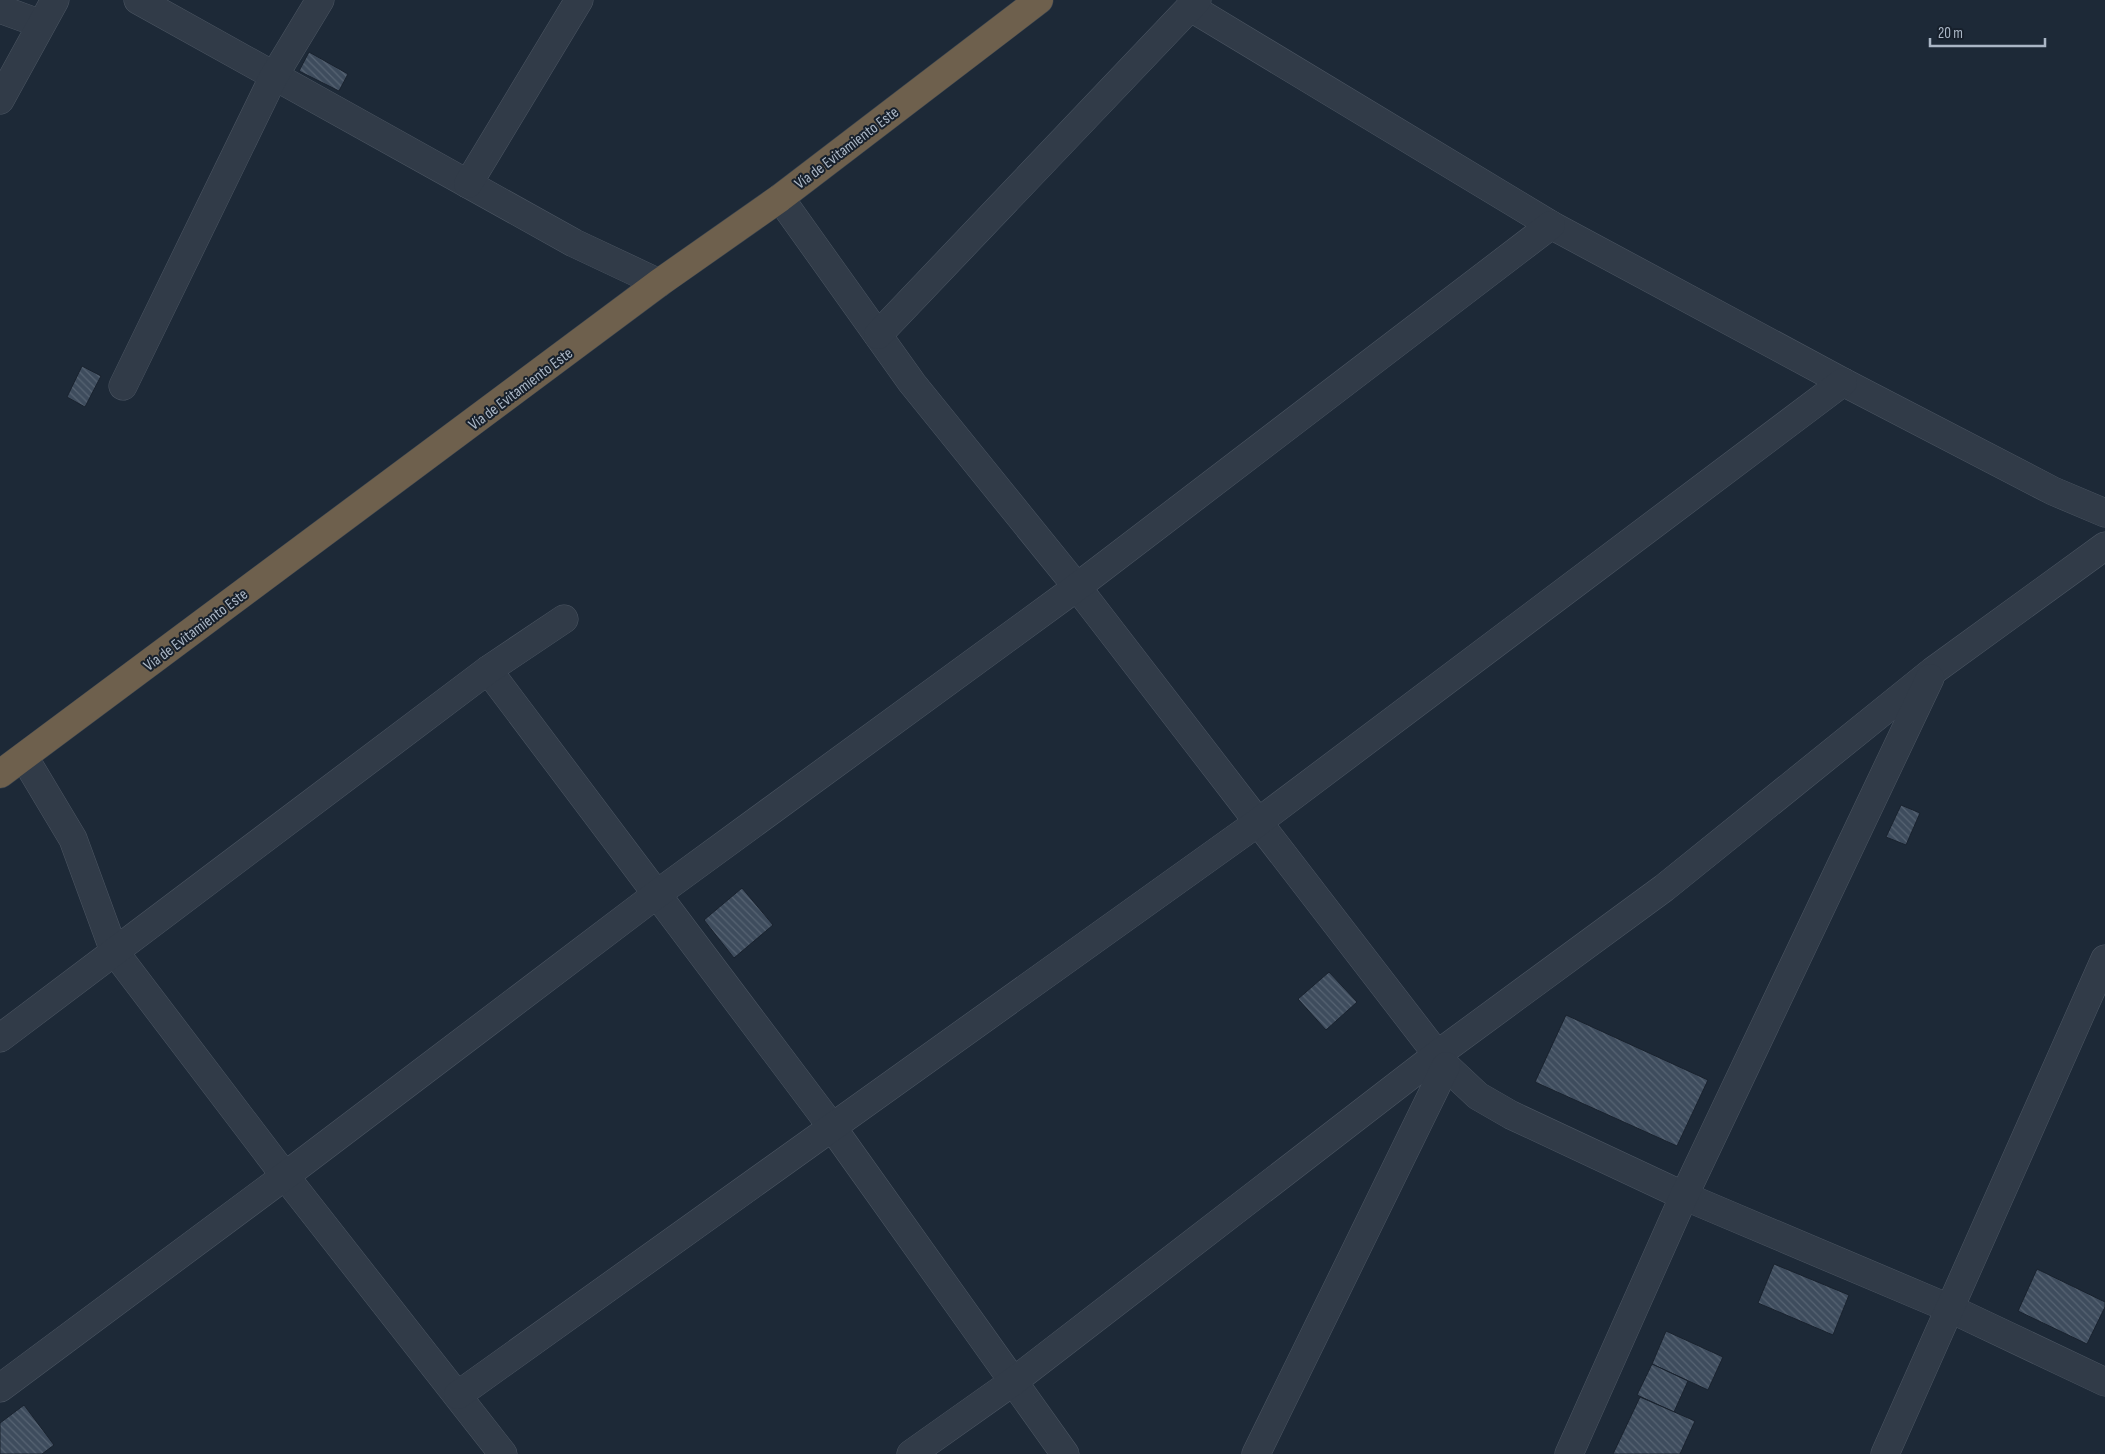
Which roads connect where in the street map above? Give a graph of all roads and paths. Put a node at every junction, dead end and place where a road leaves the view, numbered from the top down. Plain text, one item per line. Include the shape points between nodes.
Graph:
1 (54, 0) edge
2 (138, 0) edge
3 (320, 0) edge
4 (579, 0) edge
5 (1039, 0) edge
6 (1194, 3) edge
7 (0, 8) edge
8 (41, 24) junction
9 (274, 76) junction
10 (0, 100) edge
11 (468, 184) junction
12 (780, 198) junction
13 (1550, 225) junction
14 (659, 283) junction
15 (878, 335) junction
16 (1843, 382) junction
17 (123, 386) dead end
18 (2105, 513) edge
19 (2105, 546) edge
20 (1077, 587) junction
21 (564, 619) dead end
22 (488, 670) junction
23 (1933, 671) junction
24 (24, 757) junction
25 (0, 774) edge
26 (1257, 823) junction
27 (657, 894) junction
28 (114, 951) junction
29 (2105, 959) edge
30 (0, 1038) edge
31 (1442, 1060) junction
32 (832, 1127) junction
33 (285, 1176) junction
34 (1684, 1196) junction
35 (1950, 1309) junction
36 (1014, 1381) junction
37 (2105, 1382) edge
38 (0, 1388) edge
39 (458, 1395) junction
40 (503, 1454) edge
41 (911, 1454) edge
42 (1065, 1454) edge
43 (1256, 1454) edge
44 (1568, 1454) edge
45 (1885, 1454) edge

1 - 8 street
2 - 9 street
3 - 9 street
4 - 11 street
5 - 12 highway, Vía de Evitamiento Este
6 - 13 street
6 - 15 street
7 - 8 street
8 - 10 street
9 - 11 street
9 - 17 street
11 - 14 street via 574,243
12 - 14 highway, Vía de Evitamiento Este
12 - 15 street
13 - 16 street
13 - 20 street
14 - 24 highway, Vía de Evitamiento Este
15 - 20 street via 918,390
16 - 18 street via 2053,491
16 - 26 street
19 - 23 street
20 - 26 street
20 - 27 street
21 - 22 street
22 - 27 street
22 - 28 street
23 - 31 street via 1664,888
23 - 34 street
24 - 25 highway, Vía de Evitamiento Este
24 - 28 street via 73,839
26 - 31 street
26 - 32 street
27 - 32 street
27 - 33 street
28 - 30 street
28 - 33 street
29 - 35 street
31 - 34 street via 1478,1096 1511,1115
31 - 36 street
31 - 43 street
32 - 36 street
32 - 39 street
33 - 38 street
33 - 39 street
34 - 35 street
34 - 44 street
35 - 37 street
35 - 45 street
36 - 41 street
36 - 42 street
39 - 40 street

